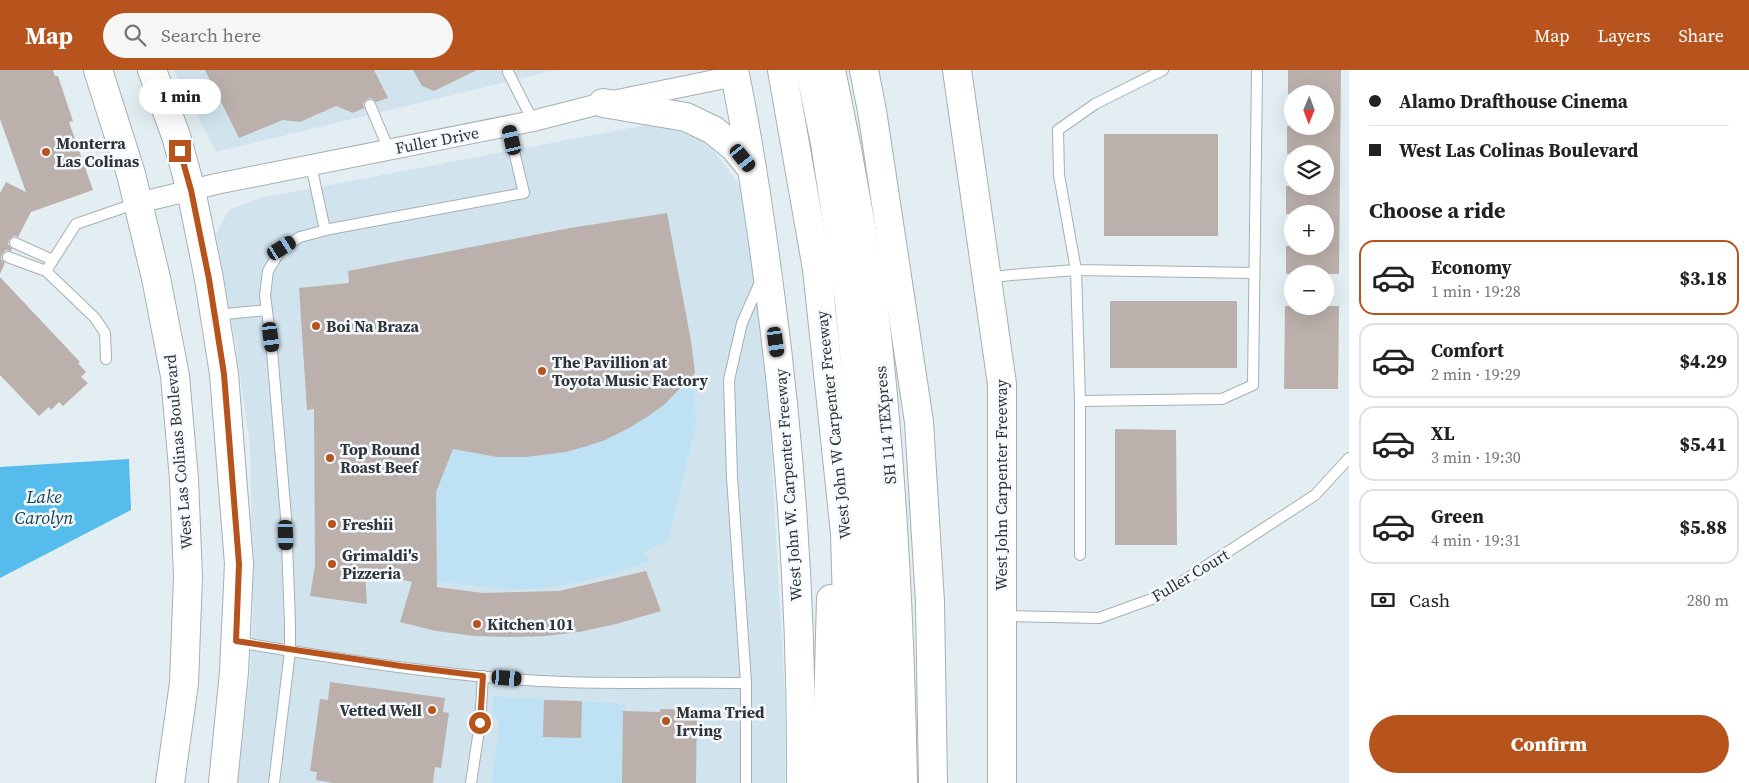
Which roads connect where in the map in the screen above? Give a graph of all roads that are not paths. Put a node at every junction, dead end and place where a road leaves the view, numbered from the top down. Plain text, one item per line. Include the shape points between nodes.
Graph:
1 (98, 70) edge
2 (152, 70) edge
3 (782, 70) edge
4 (810, 70) edge
5 (831, 70) edge
6 (864, 70) edge
7 (957, 70) edge
8 (1163, 70) edge
9 (1256, 70) edge
10 (508, 72) dead end
11 (735, 73) edge
12 (603, 103) junction
13 (370, 105) dead end
14 (533, 121) junction
15 (508, 126) junction
16 (389, 150) junction
17 (311, 166) junction
18 (752, 169) junction
19 (191, 190) junction
20 (138, 203) junction
21 (325, 230) junction
22 (15, 243) dead end
23 (8, 257) dead end
24 (54, 260) junction
25 (767, 268) junction
26 (1076, 270) junction
27 (46, 272) junction
28 (1254, 273) junction
29 (987, 279) junction
30 (267, 310) junction
31 (215, 316) junction
32 (106, 358) dead end
33 (1080, 401) junction
34 (1349, 458) edge
35 (845, 533) junction
36 (1080, 555) dead end
37 (1002, 616) junction
38 (236, 641) junction
39 (290, 650) junction
40 (483, 676) junction
41 (746, 683) junction
42 (932, 736) junction
43 (170, 783) edge
44 (223, 783) edge
45 (274, 783) edge
46 (472, 783) edge
47 (746, 783) edge
48 (801, 783) edge
49 (826, 783) edge
50 (852, 783) edge
51 (878, 783) edge
52 (903, 783) edge
53 (933, 783) edge
54 (937, 783) edge
55 (1002, 783) edge

1 - 20 main road, West Las Colinas Boulevard
2 - 19 main road
3 - 35 main road, West John W Carpenter Freeway via 817,269
4 - 51 main road, SH 114 TEXpress via 825,143 849,301 862,436 872,553
5 - 52 main road, SH 114 TEXpress via 846,139 875,318 887,435 901,676
6 - 42 main road via 919,422 930,602
7 - 29 main road, West John Carpenter Freeway
8 - 26 lane via 1095,104 1058,130 1059,175
9 - 28 lane
10 - 14 lane
11 - 12 street, Fuller Drive
11 - 18 main road, West John W. Carpenter Freeway
12 - 14 street, Fuller Drive
12 - 18 main road via 686,116 713,130 734,147
13 - 16 lane
14 - 15 street, Fuller Drive
15 - 16 street, Fuller Drive
15 - 21 lane via 524,193
16 - 17 street, Fuller Drive
17 - 19 street, Fuller Drive
17 - 21 lane
18 - 25 main road, West John W. Carpenter Freeway
19 - 20 street, Fuller Drive
19 - 31 main road
20 - 24 lane via 76,224
20 - 43 main road, West Las Colinas Boulevard via 175,376 184,479 188,577 184,674
21 - 30 lane via 300,237 282,248 268,270
22 - 24 lane
23 - 27 lane
24 - 27 lane
25 - 41 lane via 742,323 729,380
25 - 48 main road, West John W. Carpenter Freeway via 781,380 797,577
26 - 28 lane
26 - 29 lane
26 - 33 lane
27 - 32 lane via 95,318 105,333
28 - 33 lane via 1253,385 1222,399
29 - 37 main road, West John Carpenter Freeway via 1002,384
30 - 31 lane
30 - 39 lane via 286,517
31 - 38 main road via 224,374 239,564
33 - 36 lane
34 - 37 lane, Fuller Court via 1315,495 1160,596 1099,618
35 - 49 main road via 831,570
35 - 50 main road, West John W Carpenter Freeway
37 - 55 main road, West John Carpenter Freeway
38 - 39 lane
38 - 44 main road
39 - 40 lane
39 - 45 lane
40 - 41 lane via 564,682
40 - 46 lane
41 - 47 lane
42 - 53 main road
42 - 54 main road

